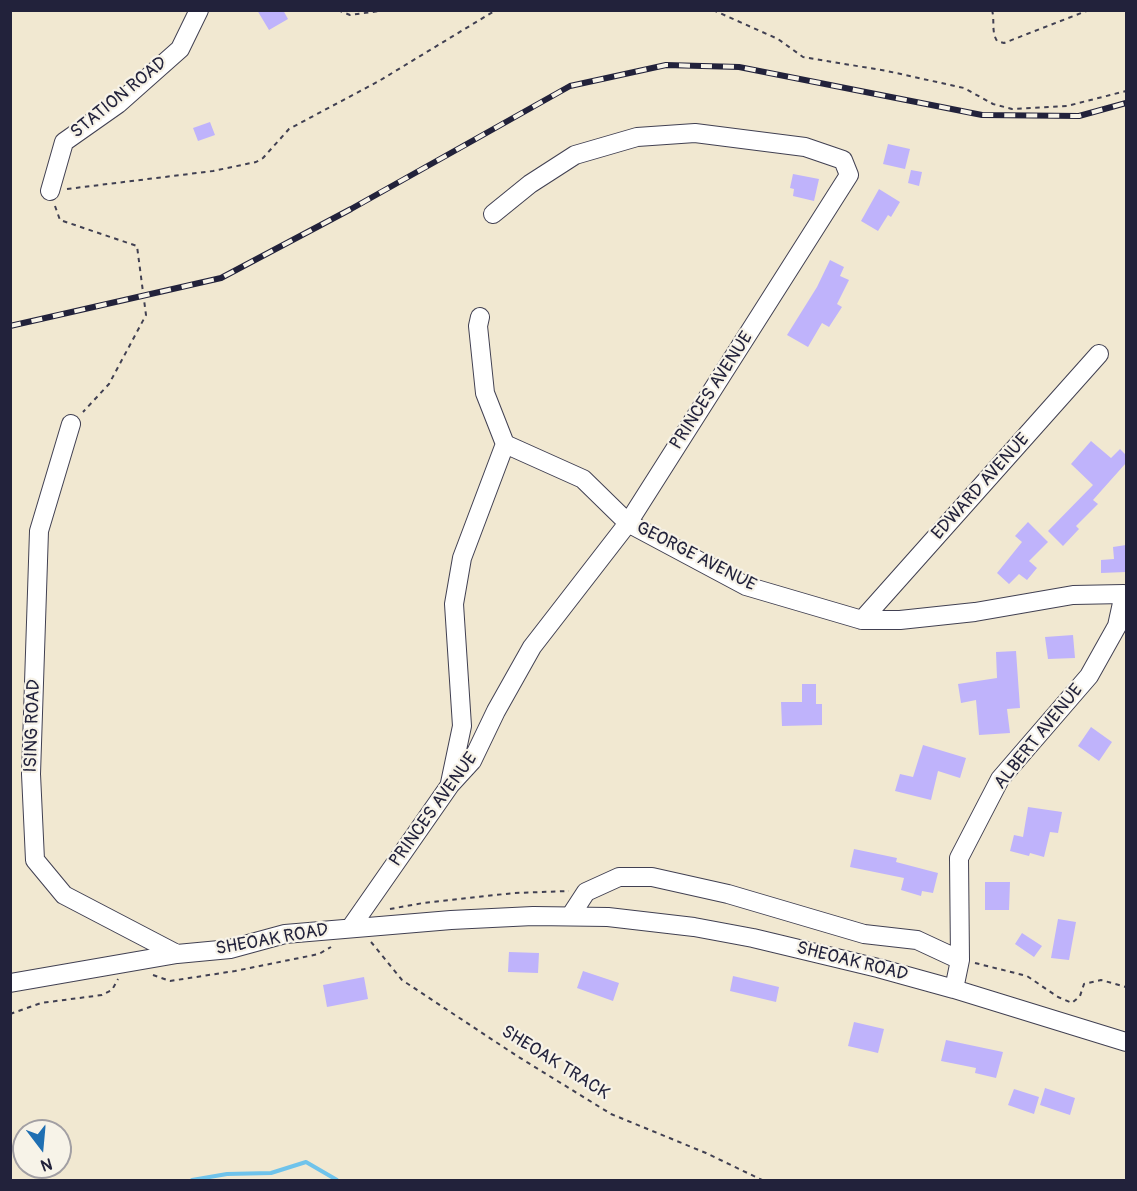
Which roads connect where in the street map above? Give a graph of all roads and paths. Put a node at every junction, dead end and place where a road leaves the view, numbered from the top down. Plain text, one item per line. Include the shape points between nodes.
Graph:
1 (199, 10) edge
2 (338, 10) edge
3 (387, 10) edge
4 (496, 10) edge
5 (713, 10) edge
6 (992, 10) edge
7 (1089, 10) edge
8 (1126, 91) edge
9 (50, 191) junction
10 (493, 214) dead end
11 (480, 317) dead end
12 (1099, 354) dead end
13 (72, 424) joint
14 (505, 444) junction
15 (628, 523) junction
16 (1124, 594) joint
17 (862, 620) junction
18 (450, 785) junction
19 (586, 892) junction
20 (571, 915) junction
21 (358, 927) junction
22 (338, 942) dead end
23 (177, 954) junction
24 (960, 960) junction
25 (146, 972) dead end
26 (124, 975) dead end
27 (10, 983) edge
28 (1126, 987) edge
29 (954, 989) junction
30 (10, 1014) edge
31 (1126, 1042) edge
32 (762, 1180) edge

1 - 9 street, STATION ROAD via 180,49 118,104 64,142
2 - 3 path via 350,15
4 - 9 path via 379,81 289,129 256,162
5 - 8 path via 778,39 803,57 964,88 993,104 1012,109 1066,106
6 - 7 path via 993,34 1004,43
9 - 13 path via 60,220 137,246 146,315 109,384
10 - 15 street, PRINCES AVENUE via 575,155 637,137 695,133 805,147 843,160 849,175
11 - 14 street via 484,393
12 - 17 street, EDWARD AVENUE
13 - 23 street, ISING ROAD via 39,531 31,774 35,860 64,895
14 - 15 street, GEORGE AVENUE via 583,479
14 - 18 street via 462,558 454,604 462,726
15 - 17 street, GEORGE AVENUE via 746,586
15 - 18 street, PRINCES AVENUE via 532,647 472,761
16 - 17 street, GEORGE AVENUE via 1073,595 975,612
16 - 24 street, ALBERT AVENUE via 1117,626 1089,676 1000,779 959,858
18 - 21 street, PRINCES AVENUE
19 - 20 street
19 - 21 path via 514,893 393,907
19 - 24 street, SHEOAK ROAD via 619,877 651,877 728,894 864,934 917,940
20 - 21 street, SHEOAK ROAD
20 - 29 street, SHEOAK ROAD via 640,920 753,938
21 - 23 street, SHEOAK ROAD via 285,934 230,949
21 - 32 path, SHEOAK TRACK via 402,980 517,1056 611,1114
22 - 25 path via 319,954 170,981
23 - 27 street, SHEOAK ROAD
24 - 28 path via 1027,975 1072,1003 1080,996 1084,984 1101,980
24 - 29 street, ALBERT AVENUE
26 - 30 path via 102,995 41,1004
29 - 31 street, SHEOAK ROAD

